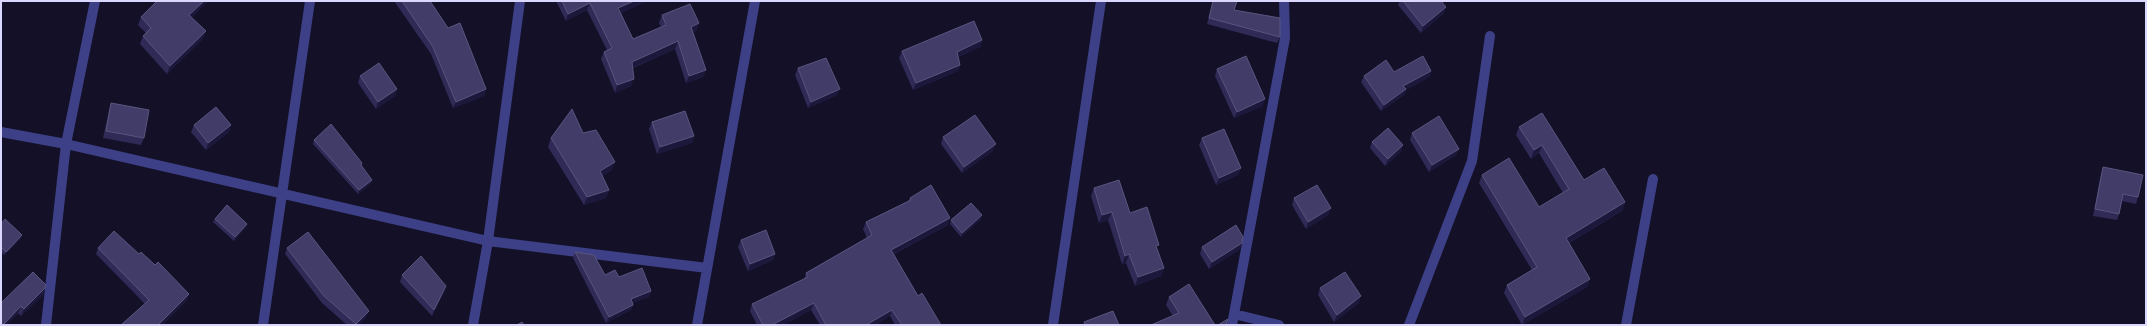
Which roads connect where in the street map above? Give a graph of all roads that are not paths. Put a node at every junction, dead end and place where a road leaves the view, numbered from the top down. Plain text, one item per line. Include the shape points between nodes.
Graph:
1 (95, 1) edge
2 (310, 1) edge
3 (520, 1) edge
4 (755, 1) edge
5 (1100, 1) edge
6 (1284, 1) edge
7 (1490, 36) dead end
8 (1, 132) edge
9 (66, 144) junction
10 (1653, 179) dead end
11 (283, 193) junction
12 (488, 241) junction
13 (707, 268) junction
14 (1234, 314) junction
15 (46, 325) edge
16 (263, 325) edge
17 (473, 325) edge
18 (697, 325) edge
19 (1053, 325) edge
20 (1232, 325) edge
21 (1278, 325) edge
22 (1409, 325) edge
23 (1626, 325) edge

1 - 9 street
2 - 11 street
3 - 12 street
4 - 13 street
5 - 19 street
6 - 14 street via 1285,38
7 - 22 street via 1472,161
8 - 9 street
9 - 11 street
9 - 15 street
10 - 23 street
11 - 12 street
11 - 16 street
12 - 13 street
12 - 17 street
13 - 18 street
14 - 20 street
14 - 21 street

